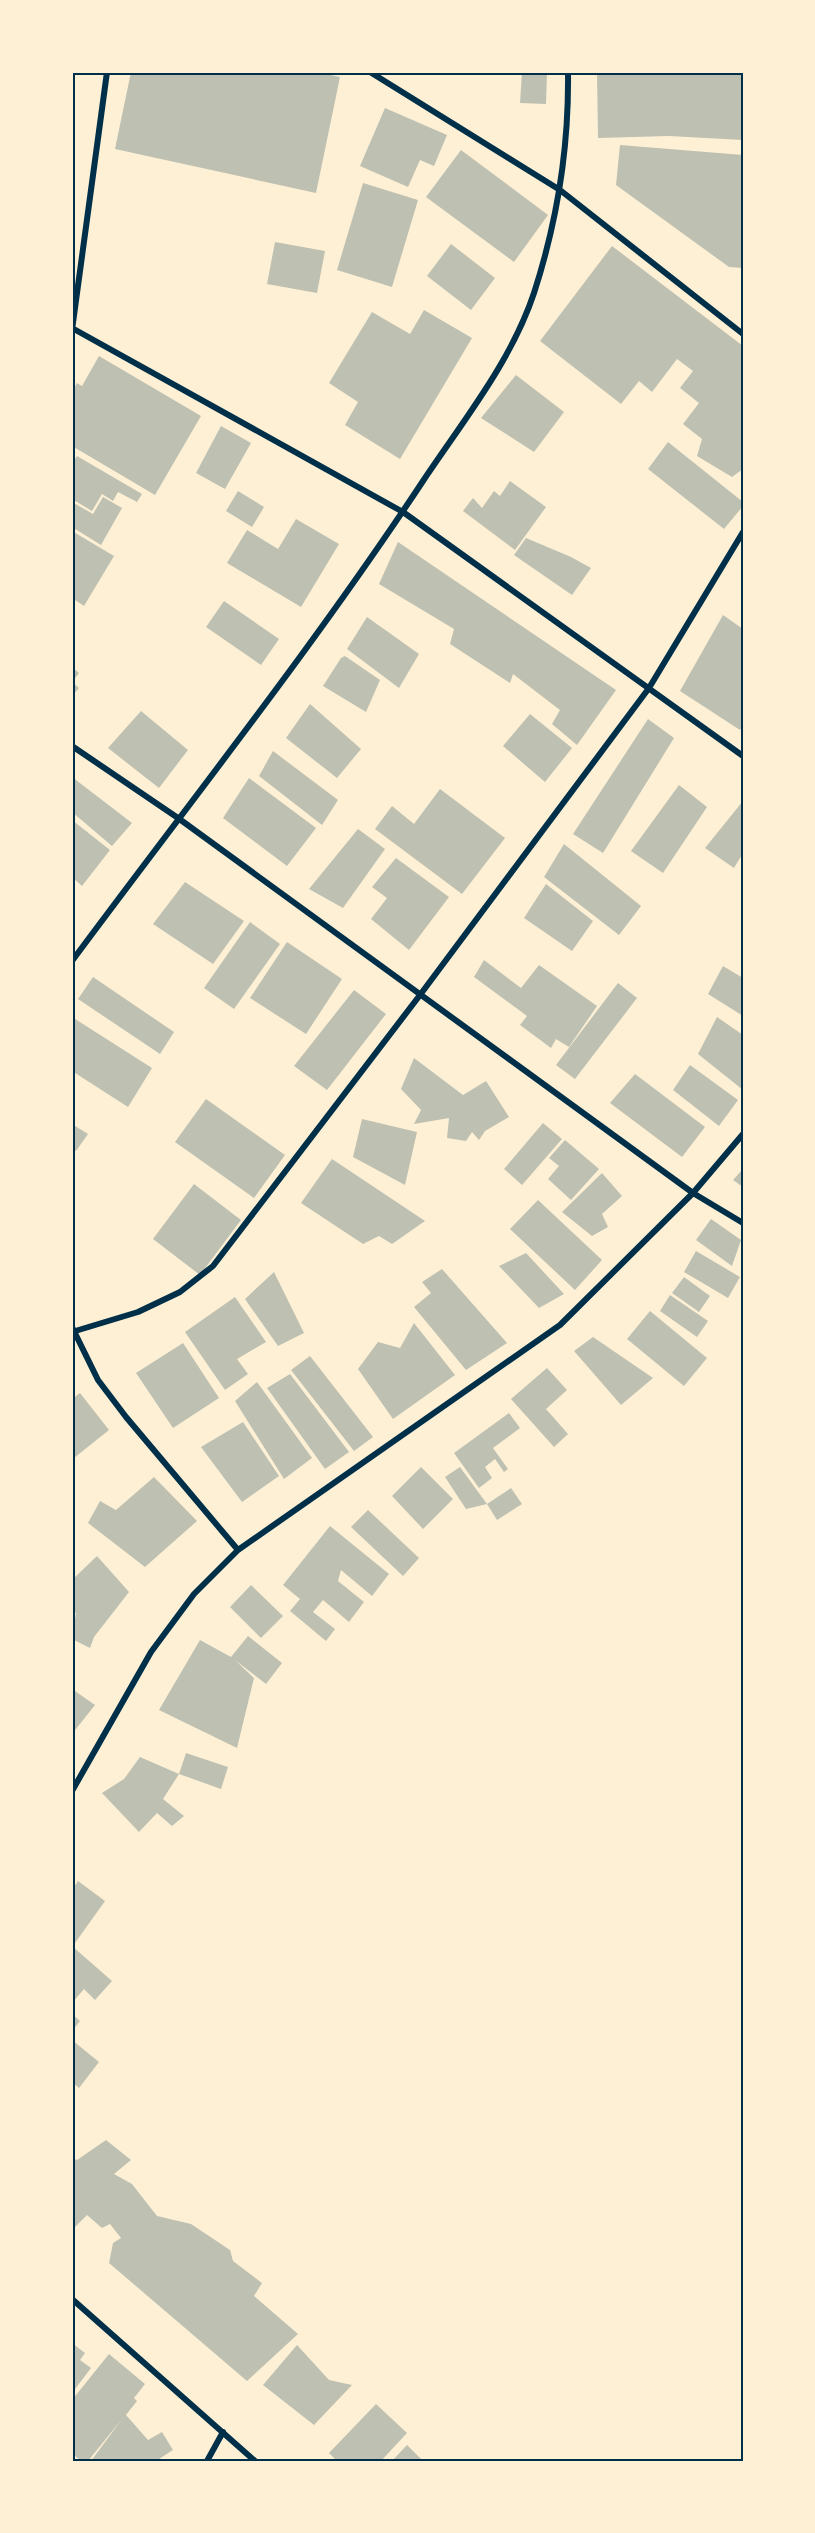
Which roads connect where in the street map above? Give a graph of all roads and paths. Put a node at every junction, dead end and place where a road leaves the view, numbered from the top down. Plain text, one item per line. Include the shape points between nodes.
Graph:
1 (107, 72) edge
2 (370, 72) edge
3 (568, 72) edge
4 (560, 190) junction
5 (72, 329) edge
6 (743, 334) edge
7 (403, 512) junction
8 (743, 532) edge
9 (649, 688) junction
10 (72, 746) edge
11 (743, 756) edge
12 (178, 818) junction
13 (72, 961) edge
14 (420, 995) junction
15 (743, 1134) edge
16 (693, 1193) junction
17 (743, 1223) edge
18 (73, 1330) edge
19 (238, 1550) junction
20 (72, 1791) edge
21 (72, 2299) edge
22 (223, 2432) junction
23 (207, 2461) edge
24 (255, 2461) edge

1 - 5 street
2 - 4 street
3 - 4 street
4 - 6 street
4 - 7 street via 533,294 505,358
5 - 7 street
7 - 9 street
7 - 12 street via 326,622
8 - 9 street
9 - 11 street
9 - 14 street
10 - 12 street
12 - 13 street
12 - 14 street
14 - 16 street
14 - 18 street via 213,1266 180,1292 138,1312
15 - 16 street
16 - 17 street
16 - 19 street via 560,1325
18 - 19 street via 98,1380
19 - 20 street via 194,1594 151,1652
21 - 22 street
22 - 23 street
22 - 24 street

